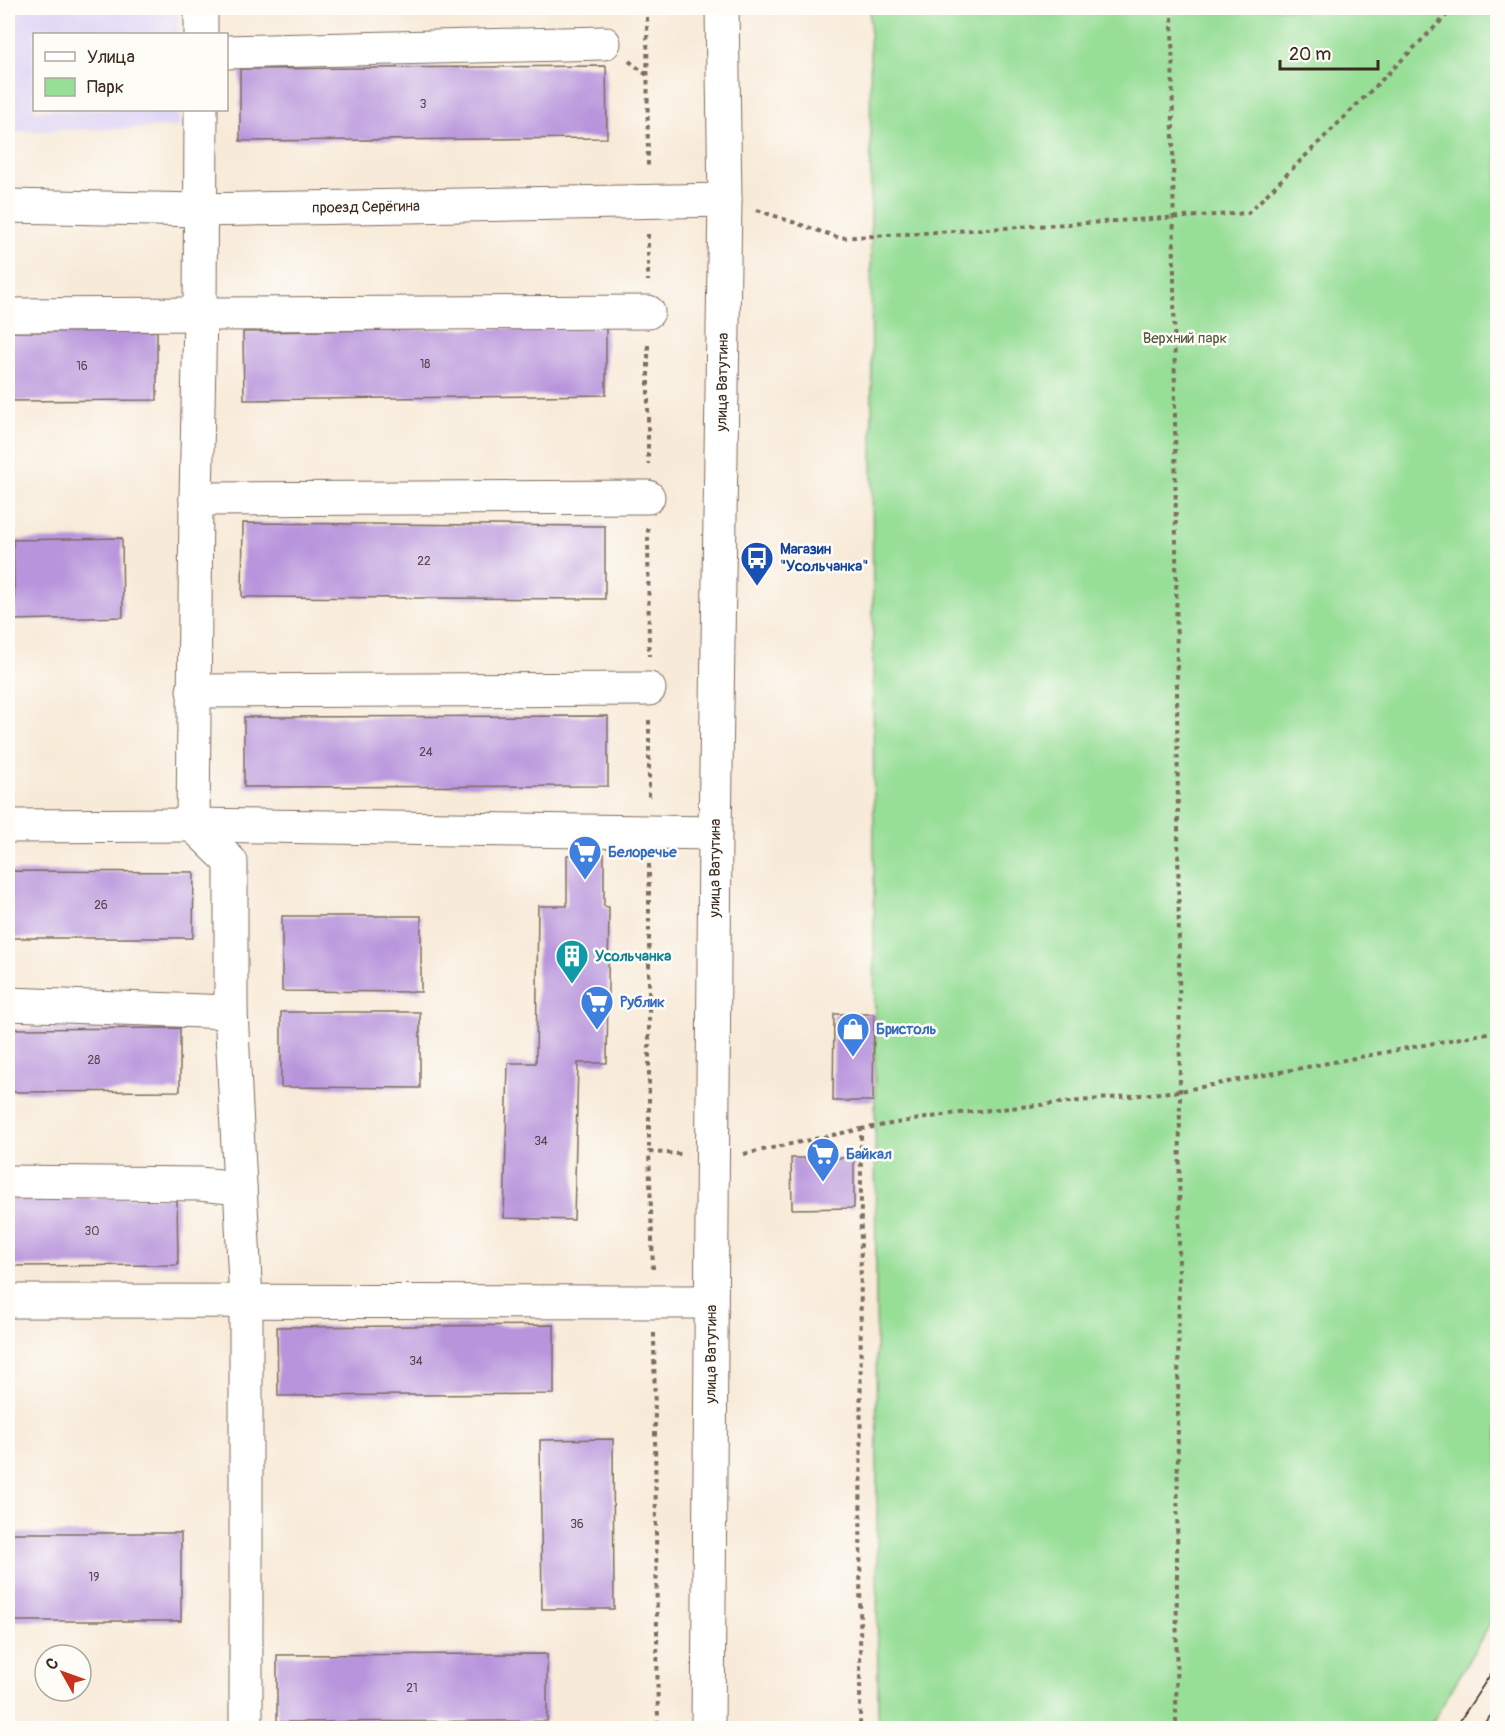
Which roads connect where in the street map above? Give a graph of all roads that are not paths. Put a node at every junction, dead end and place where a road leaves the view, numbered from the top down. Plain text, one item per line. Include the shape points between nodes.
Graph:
1 (201, 8) edge
2 (722, 8) edge
3 (201, 33) edge
4 (604, 43) dead end
5 (228, 52) edge
6 (201, 111) edge
7 (724, 200) junction
8 (8, 206) edge
9 (200, 210) junction
10 (648, 312) road end
11 (8, 315) edge
12 (200, 315) junction
13 (648, 498) road end
14 (196, 500) junction
15 (649, 689) road end
16 (193, 691) junction
17 (193, 825) junction
18 (8, 826) edge
19 (715, 833) junction
20 (8, 1004) edge
21 (231, 1012) junction
22 (8, 1182) edge
23 (240, 1188) junction
24 (8, 1301) edge
25 (246, 1302) junction
26 (711, 1302) junction
27 (246, 1728) edge
28 (708, 1728) edge

1 - 3 street
2 - 7 street, улица Ватутина
4 - 5 street
6 - 9 street
7 - 9 street, проезд Серёгина
7 - 19 street, улица Ватутина
8 - 9 street, проезд Серёгина
9 - 12 street
10 - 12 street
11 - 12 street
12 - 14 street
13 - 14 street
14 - 16 street
15 - 16 street
16 - 17 street
17 - 18 street
17 - 19 street
17 - 21 street via 231,862
19 - 26 street, улица Ватутина
20 - 21 street
21 - 23 street
22 - 23 street
23 - 25 street
24 - 25 street
25 - 26 street
25 - 27 street
26 - 28 street, улица Ватутина

